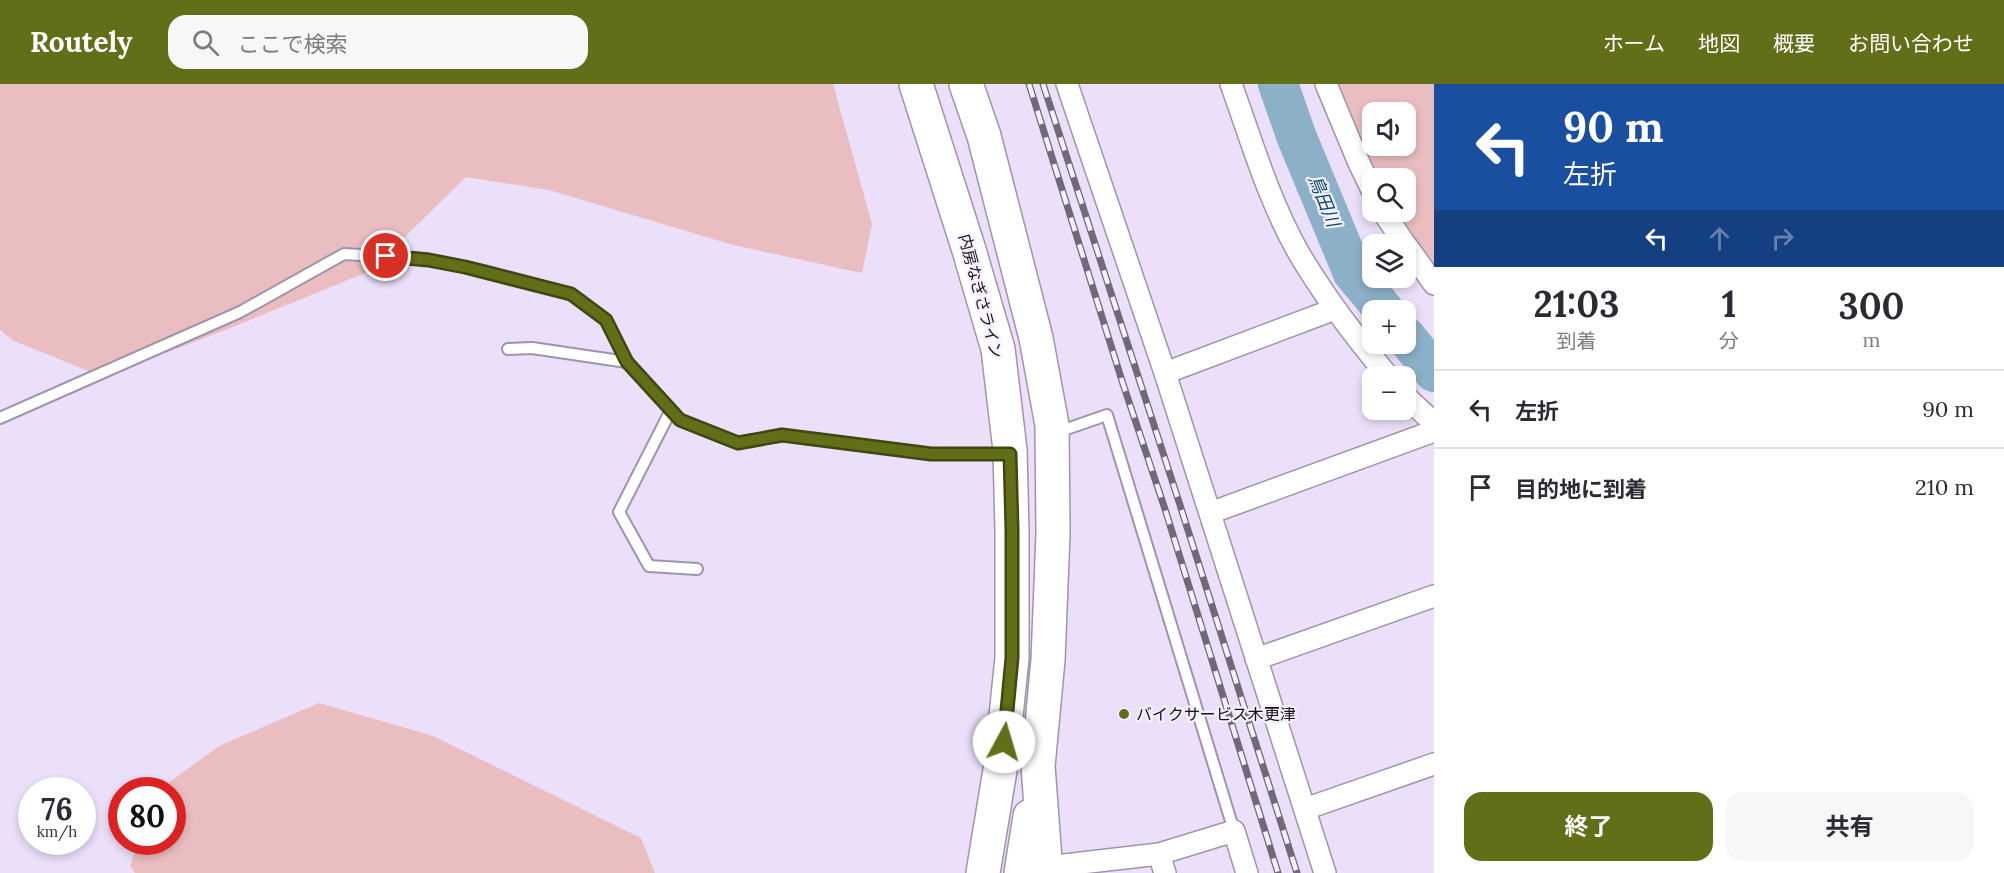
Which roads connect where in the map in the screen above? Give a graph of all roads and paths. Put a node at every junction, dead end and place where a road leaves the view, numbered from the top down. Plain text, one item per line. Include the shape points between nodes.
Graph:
1 (916, 84) edge
2 (966, 84) edge
3 (1067, 84) edge
4 (1232, 84) edge
5 (1326, 84) edge
6 (1362, 169) edge
7 (1416, 260) edge
8 (1434, 284) edge
9 (1335, 309) junction
10 (508, 349) dead end
11 (627, 362) junction
12 (1380, 366) edge
13 (1165, 373) junction
14 (1416, 406) edge
15 (671, 410) junction
16 (0, 418) edge
17 (1434, 423) edge
18 (1434, 431) edge
19 (1052, 434) junction
20 (1010, 454) junction
21 (1210, 513) junction
22 (697, 569) dead end
23 (1434, 596) edge
24 (1256, 659) junction
25 (1434, 764) edge
26 (1305, 808) junction
27 (1234, 831) junction
28 (1162, 864) edge
29 (1038, 871) edge
30 (983, 873) edge
31 (1247, 873) edge
32 (1325, 873) edge

1 - 20 highway, 内房なぎさライン via 998,349
2 - 19 highway via 984,136 1036,338
3 - 13 street
4 - 9 street via 1272,196 1297,249
5 - 6 street
7 - 8 street
9 - 12 street
9 - 13 street
10 - 11 lane via 532,348
11 - 15 lane
11 - 16 lane via 606,320 571,294 428,260 344,254 240,312
13 - 21 street
14 - 17 street
15 - 20 lane via 680,420 738,443 782,435 931,454
15 - 22 lane via 619,512 650,566
18 - 21 street
19 - 27 lane via 1107,415
19 - 29 highway via 1053,534 1048,660 1038,766
20 - 30 highway, 内房なぎさライン via 1012,658 1001,764
21 - 24 street
23 - 24 street
24 - 26 street
25 - 26 street
26 - 32 street
27 - 28 street
27 - 31 street
28 - 29 street

